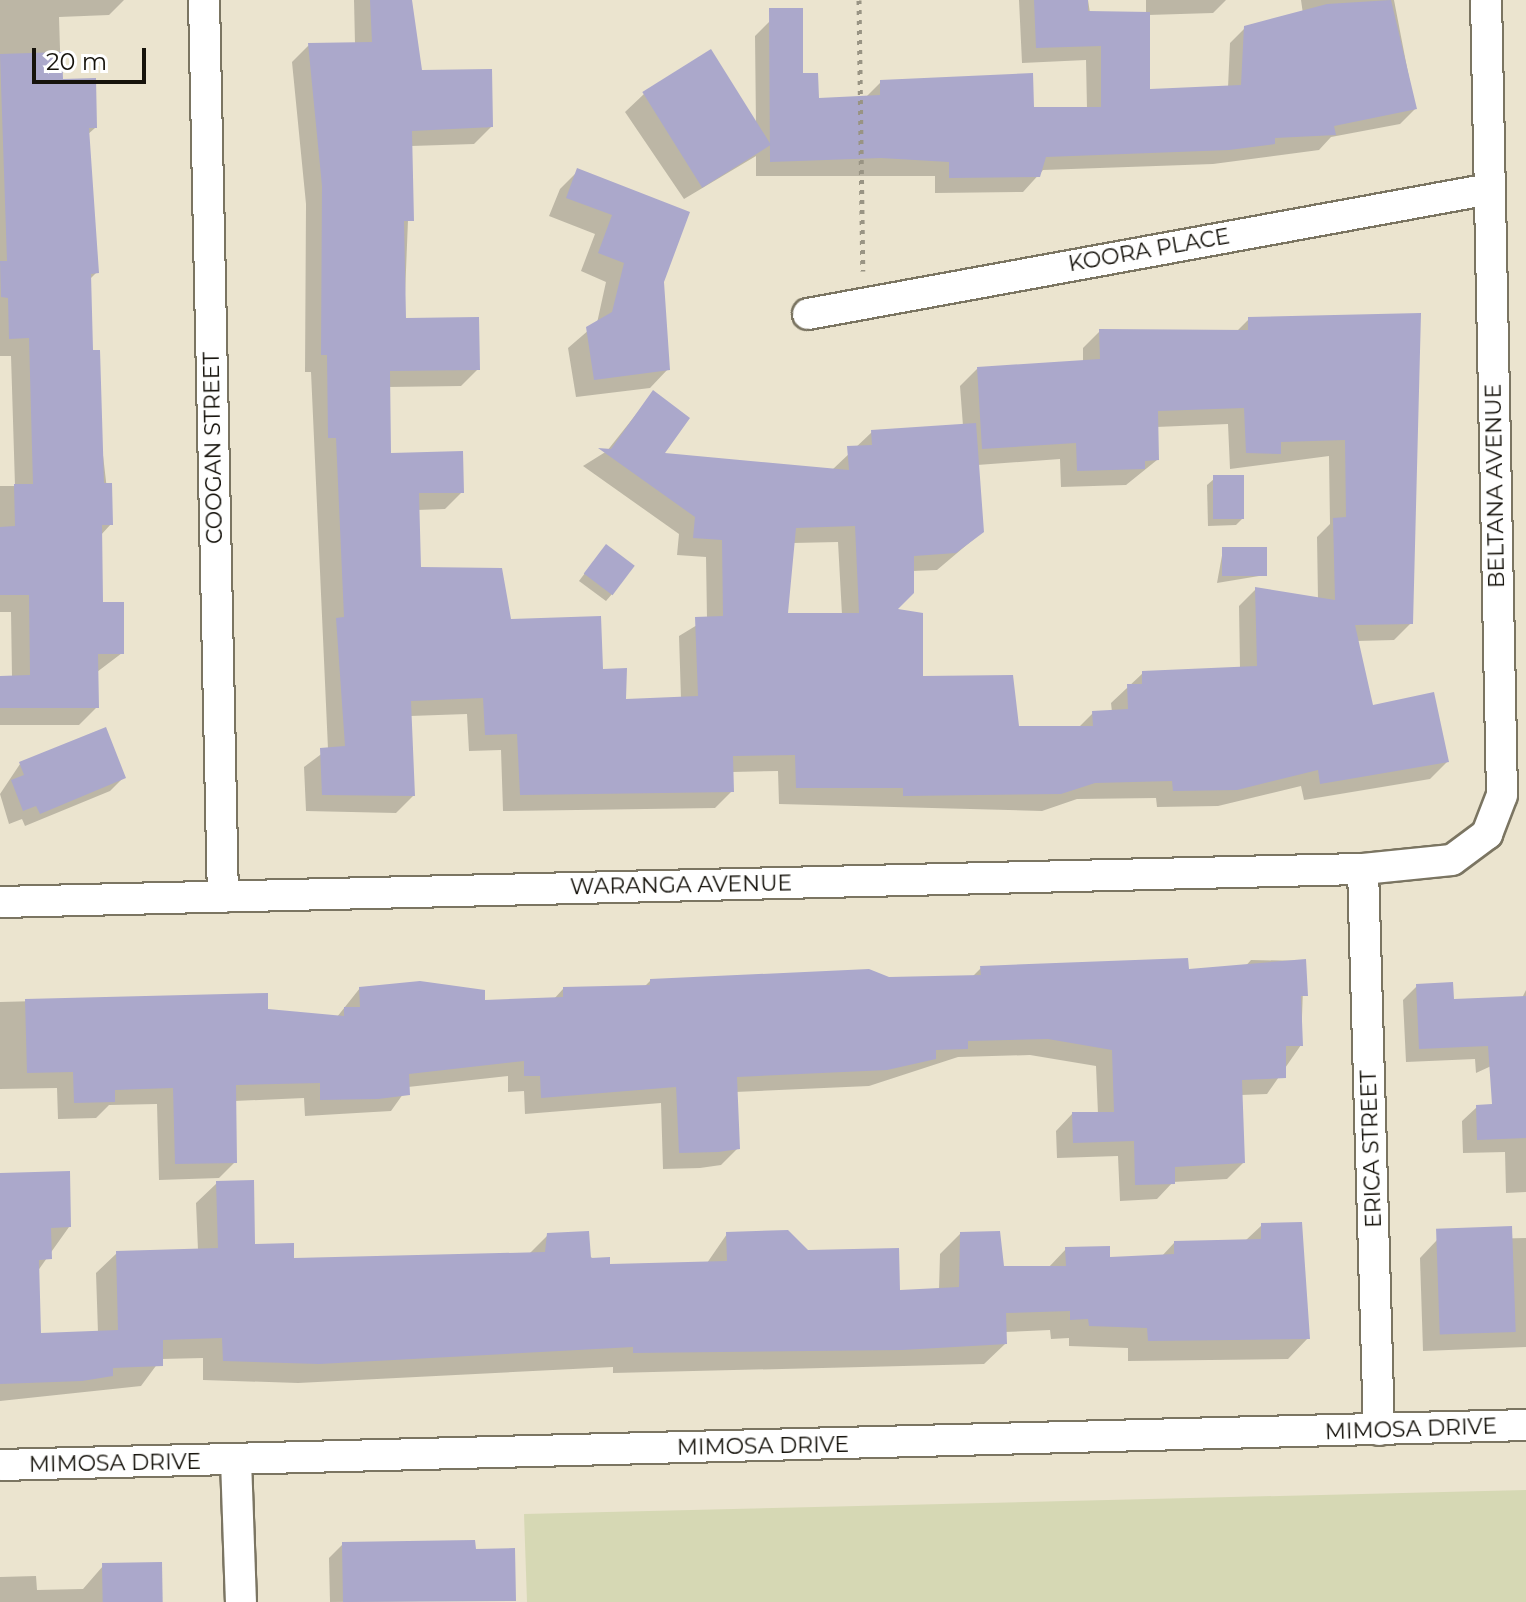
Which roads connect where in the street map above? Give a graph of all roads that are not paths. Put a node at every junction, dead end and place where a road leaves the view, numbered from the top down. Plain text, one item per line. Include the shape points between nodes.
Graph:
1 (204, 0) edge
2 (1486, 0) edge
3 (1490, 189) junction
4 (808, 314) dead end
5 (1363, 869) junction
6 (223, 897) junction
7 (0, 902) edge
8 (1526, 1425) edge
9 (1379, 1430) junction
10 (236, 1460) junction
11 (0, 1465) edge
12 (241, 1602) edge

1 - 6 street, COOGAN STREET
2 - 3 street, BELTANA AVENUE
3 - 4 street, KOORA PLACE
3 - 5 street, BELTANA AVENUE via 1502,795 1487,834 1452,860
5 - 6 street, WARANGA AVENUE
5 - 9 street, ERICA STREET
6 - 7 street, WARANGA AVENUE
8 - 9 street, MIMOSA DRIVE
9 - 10 street, MIMOSA DRIVE
10 - 11 street, MIMOSA DRIVE
10 - 12 street

